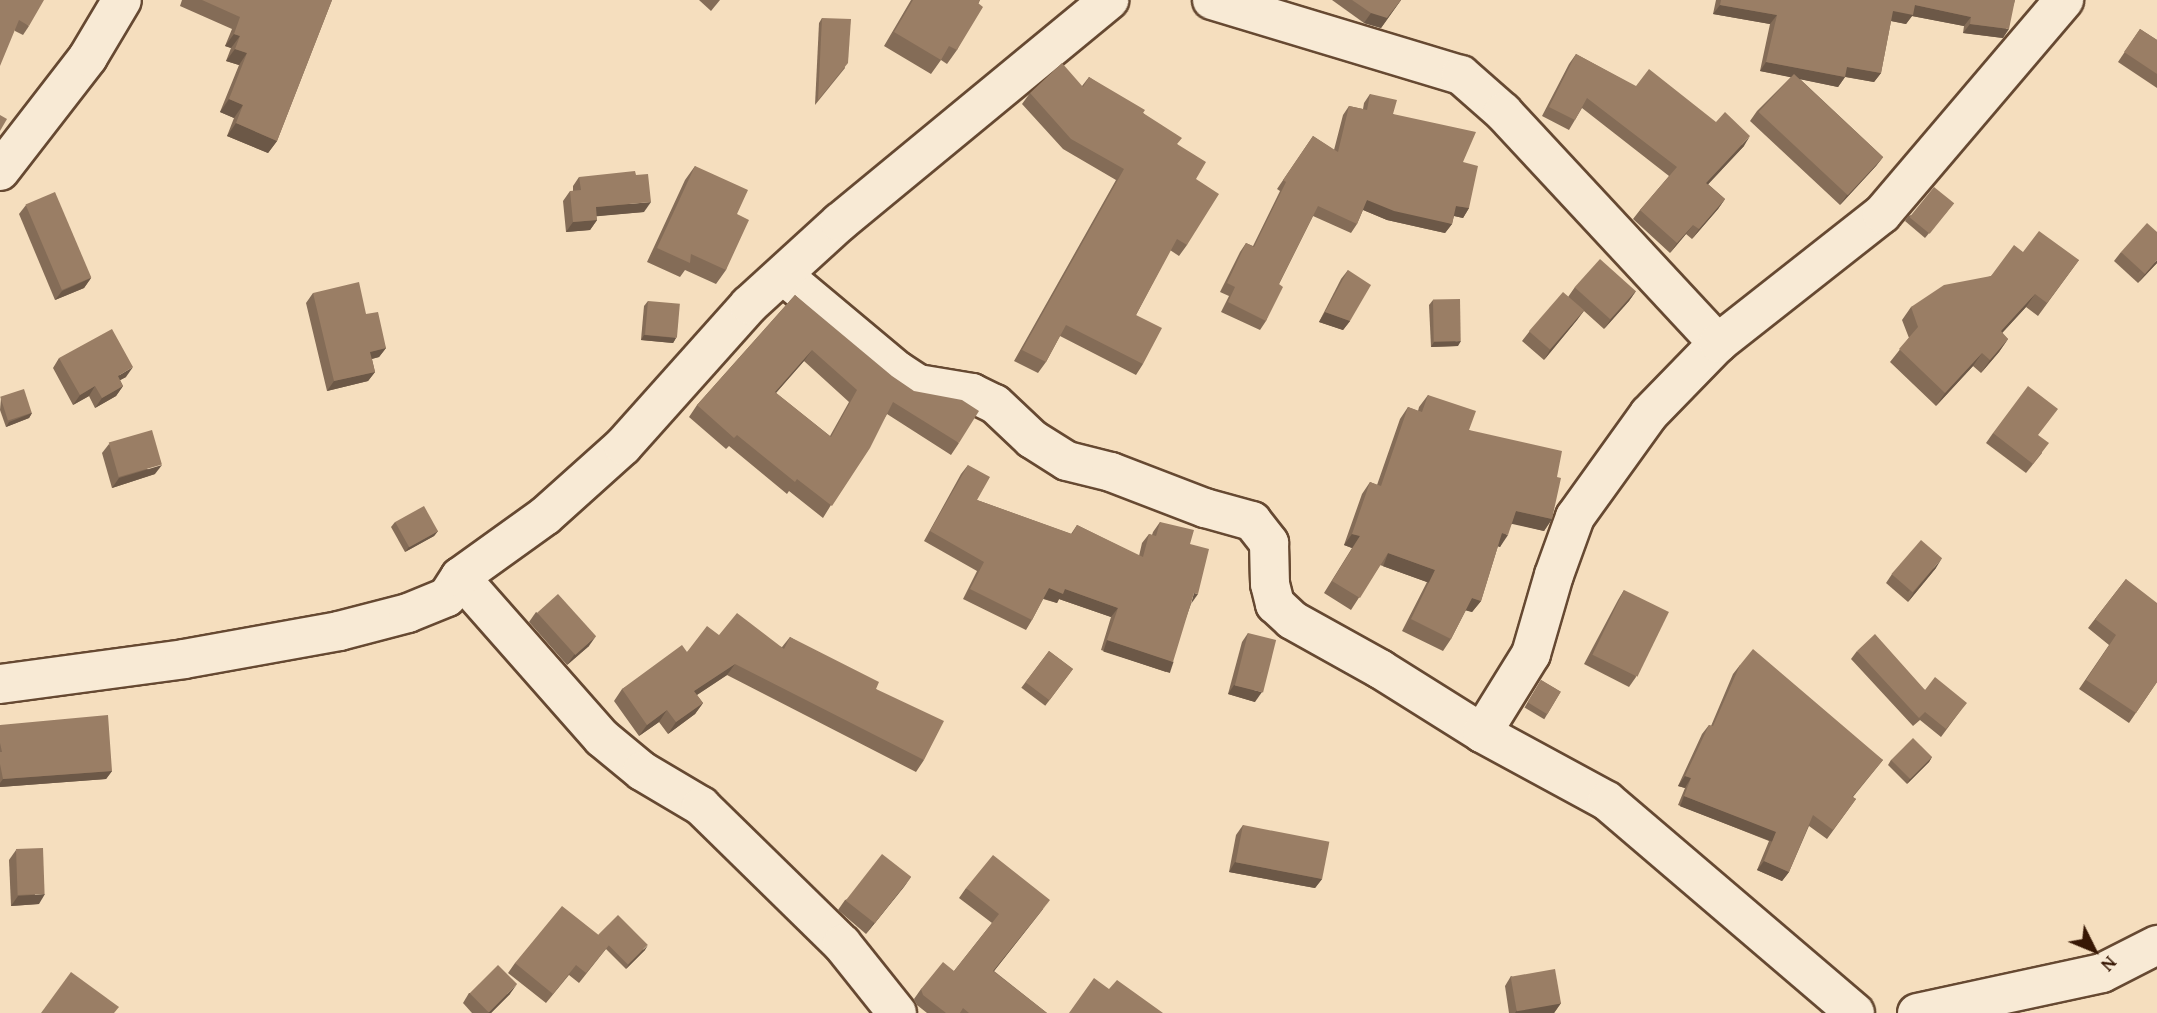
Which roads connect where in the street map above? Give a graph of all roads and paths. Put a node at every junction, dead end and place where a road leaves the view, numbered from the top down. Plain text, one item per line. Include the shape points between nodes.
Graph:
1 (122, 0) edge
2 (1109, 0) edge
3 (1212, 0) edge
4 (2064, 0) edge
5 (0, 171) edge
6 (783, 275) junction
7 (1718, 343) junction
8 (460, 577) junction
9 (0, 684) edge
10 (1482, 733) junction
11 (2157, 945) edge
12 (897, 1013) edge
13 (1855, 1013) edge
14 (1917, 1013) edge

1 - 5 street via 88,57
2 - 6 street via 840,222
3 - 7 street via 1461,75 1503,112
4 - 7 street via 1882,214
6 - 8 street via 749,305 623,446 545,516
6 - 10 street via 918,384 972,393 995,404 1032,439 1068,461 1252,522 1269,542 1275,604 1292,620
7 - 10 street via 1649,414 1575,517 1531,654
8 - 9 street via 447,597 408,613 339,631 184,659
8 - 12 street via 602,738 642,771 701,806 842,944
10 - 13 street via 1607,801
11 - 14 street via 2102,973

